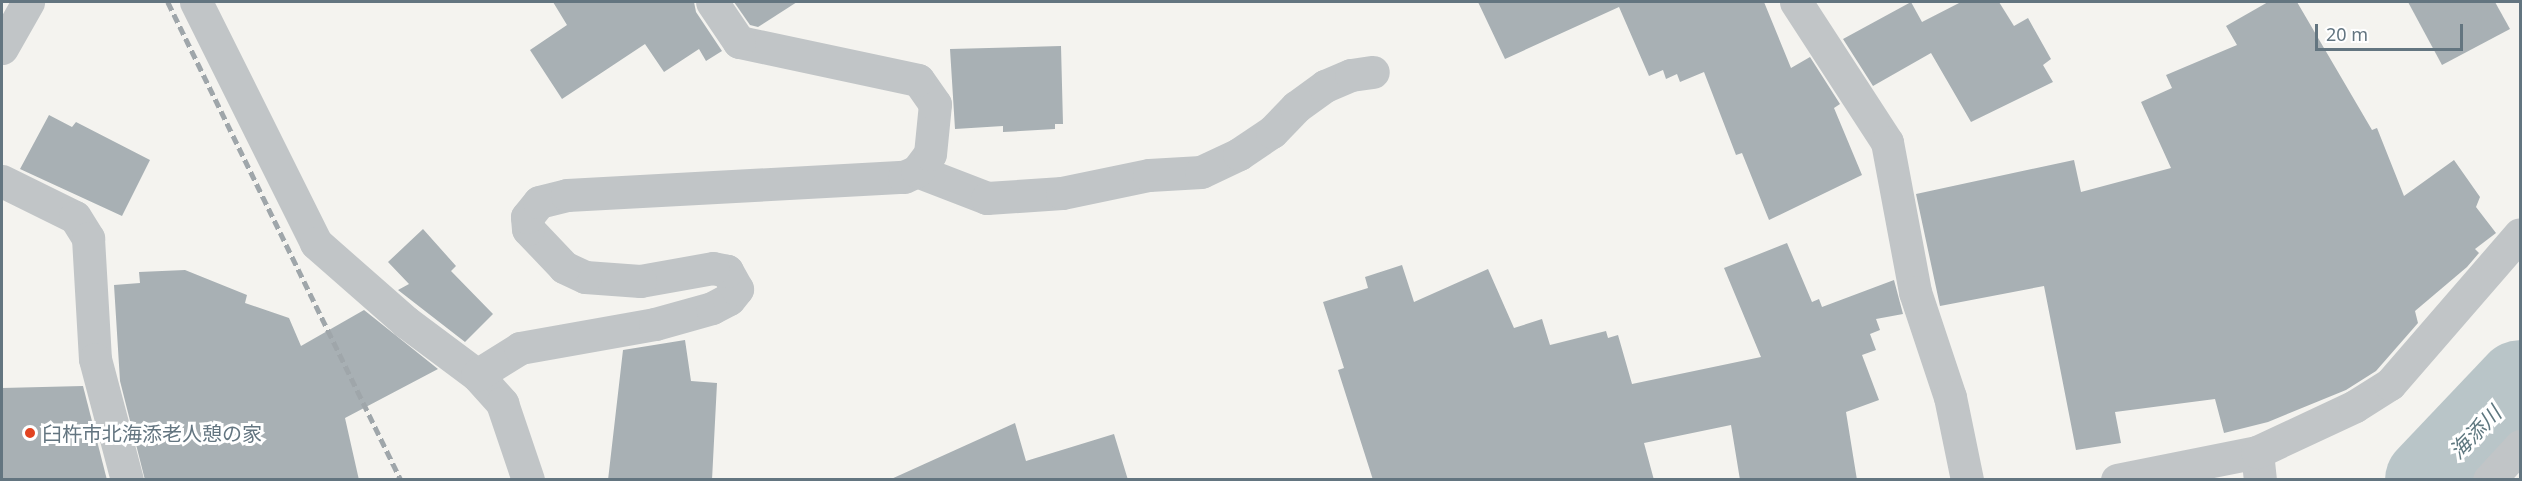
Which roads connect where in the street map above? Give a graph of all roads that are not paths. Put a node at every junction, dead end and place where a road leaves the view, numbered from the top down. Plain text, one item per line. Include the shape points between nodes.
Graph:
1 (28, 2) edge
2 (196, 2) edge
3 (712, 2) edge
4 (1796, 2) edge
5 (2, 48) edge
6 (1373, 72) dead end
7 (917, 171) junction
8 (2, 181) edge
9 (2520, 234) edge
10 (477, 375) junction
11 (2520, 446) edge
12 (2258, 466) edge
13 (127, 480) edge
14 (528, 480) edge
15 (1967, 480) edge
16 (2117, 480) edge
17 (2489, 480) edge

1 - 5 street
2 - 10 street via 316,243 406,322
3 - 7 street via 739,42 918,80 935,104 930,154
4 - 15 street via 1887,142 1916,292 1950,397
6 - 7 street via 1351,75 1325,86 1296,106 1272,132 1201,172 1149,175 1062,193 987,198
7 - 10 street via 904,177 567,195 539,202 527,217 528,229 551,256 585,277 640,281 713,268 727,271 737,289 729,299 712,308 655,324 520,348
8 - 13 street via 75,217 88,238 95,359
9 - 12 street via 2390,384
10 - 14 street via 502,403
11 - 17 street
12 - 16 street

